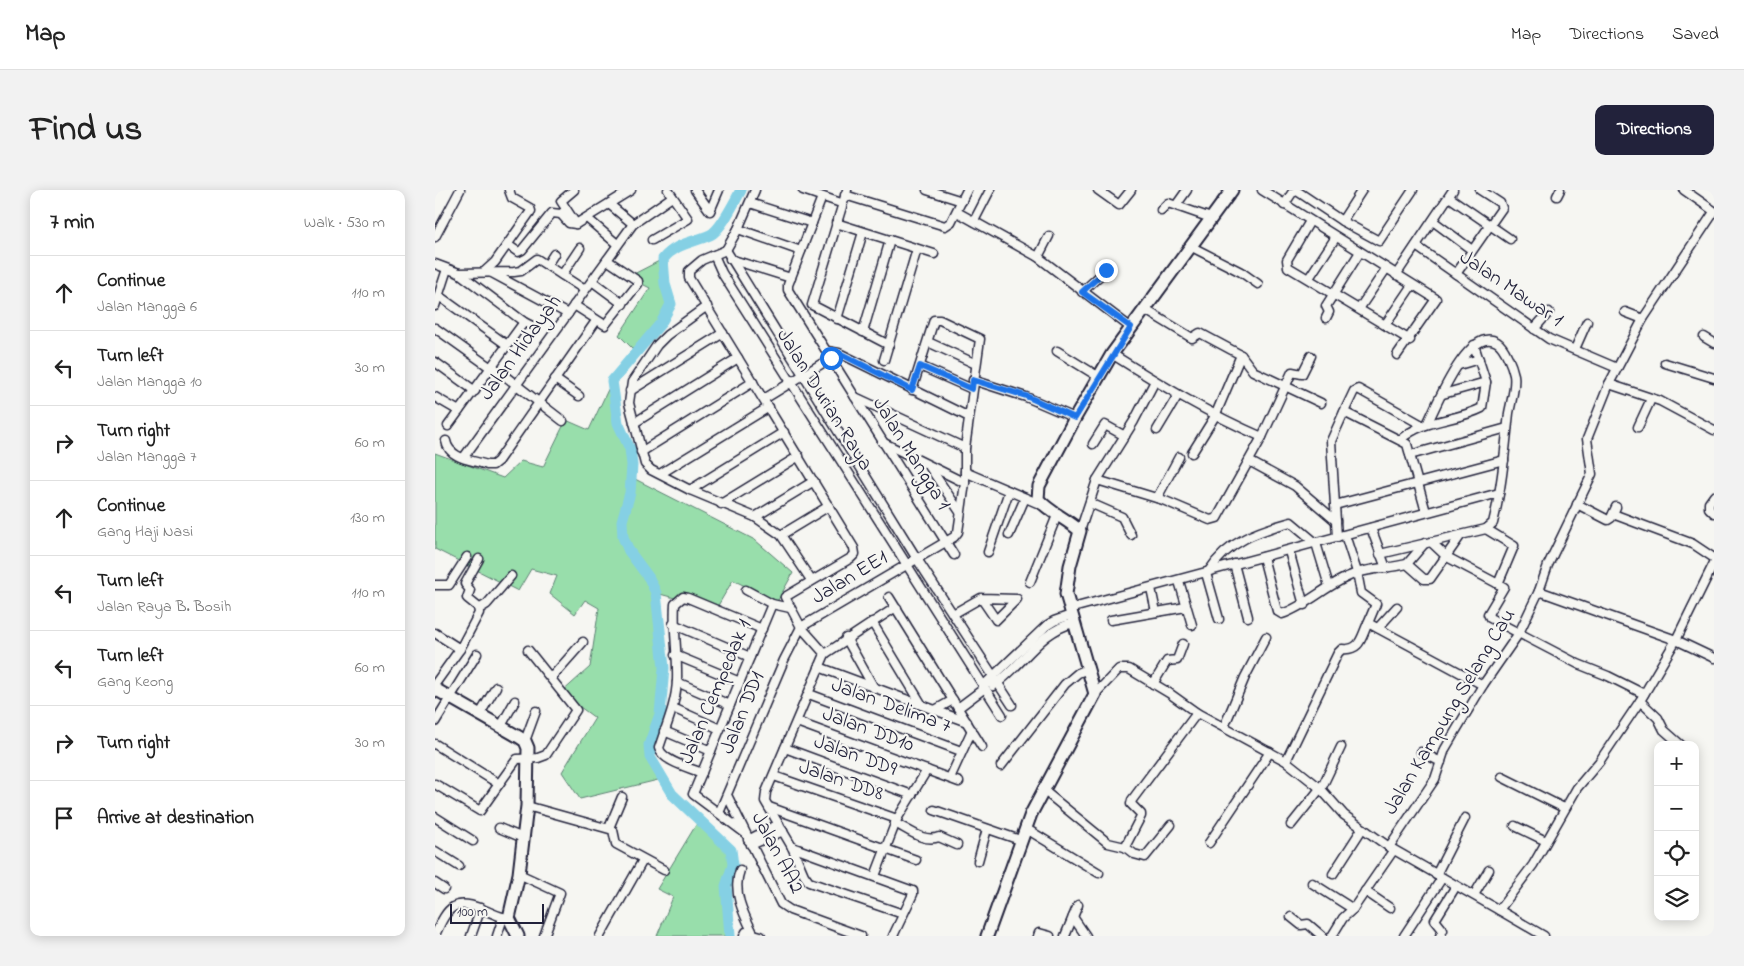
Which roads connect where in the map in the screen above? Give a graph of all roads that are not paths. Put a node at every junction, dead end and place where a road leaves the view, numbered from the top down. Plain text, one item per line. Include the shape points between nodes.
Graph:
1 (460, 190) edge
2 (509, 190) edge
3 (574, 190) edge
4 (631, 190) edge
5 (695, 190) edge
6 (719, 190) edge
7 (755, 190) edge
8 (803, 190) edge
9 (927, 190) edge
10 (967, 190) edge
11 (990, 190) edge
12 (1098, 190) edge
13 (1131, 190) edge
14 (1187, 190) edge
15 (1232, 190) edge
16 (1261, 190) edge
17 (1363, 190) edge
18 (1413, 190) edge
19 (1480, 190) edge
20 (1684, 190) edge
21 (846, 193) edge
22 (670, 194) edge
23 (1451, 194) edge
24 (822, 197) junction
25 (962, 201) junction
26 (838, 202) dead end
27 (750, 203) junction
28 (609, 204) junction
29 (1177, 204) junction
30 (1284, 205) junction
31 (1161, 210) dead end
32 (563, 212) junction
33 (1714, 212) edge
34 (960, 214) junction
35 (1211, 218) junction
36 (588, 219) junction
37 (1433, 220) junction
38 (974, 221) junction
39 (1342, 221) junction
40 (1310, 222) junction
41 (812, 223) junction
42 (836, 223) junction
43 (633, 224) junction
44 (1490, 225) junction
45 (739, 229) junction
46 (863, 232) junction
47 (1049, 236) dead end
48 (435, 237) edge
49 (1336, 237) junction
50 (1510, 239) dead end
51 (652, 240) dead end
52 (890, 240) junction
53 (617, 244) junction
54 (508, 245) junction
55 (1190, 246) junction
56 (1416, 246) junction
57 (580, 248) dead end
58 (917, 249) junction
59 (726, 250) junction
60 (1472, 250) junction
61 (801, 251) junction
62 (1360, 252) junction
63 (554, 254) dead end
64 (934, 254) dead end
65 (714, 255) junction
66 (1038, 257) junction
67 (607, 260) junction
68 (733, 263) junction
69 (547, 265) junction
70 (441, 267) edge
71 (1386, 269) junction
72 (1106, 270) dead end
73 (487, 272) junction
74 (459, 273) junction
75 (723, 273) junction
76 (1456, 274) junction
77 (562, 275) junction
78 (1396, 275) junction
79 (791, 278) junction
80 (1309, 278) junction
81 (591, 281) junction
82 (1258, 284) dead end
83 (1411, 285) junction
84 (585, 290) junction
85 (1082, 292) junction
86 (1335, 294) junction
87 (437, 296) edge
88 (623, 304) junction
89 (574, 305) junction
90 (435, 306) edge
91 (707, 306) junction
92 (1144, 309) junction
93 (1359, 309) junction
94 (1549, 312) dead end
95 (1625, 312) dead end
96 (568, 314) junction
97 (1326, 318) dead end
98 (837, 319) junction
99 (1643, 319) junction
100 (596, 320) junction
101 (524, 322) junction
102 (1587, 322) dead end
103 (1385, 325) junction
104 (1131, 327) junction
105 (435, 328) edge
106 (536, 328) dead end
107 (1534, 329) junction
108 (863, 332) junction
109 (723, 333) junction
110 (1704, 337) dead end
111 (1410, 340) junction
112 (927, 342) junction
113 (1714, 343) edge
114 (507, 345) junction
115 (889, 345) junction
116 (1474, 345) junction
117 (1575, 349) junction
118 (827, 351) junction
119 (1057, 351) dead end
120 (1113, 354) junction
121 (1241, 355) junction
122 (1397, 355) dead end
123 (1311, 356) dead end
124 (738, 358) junction
125 (831, 358) junction
126 (1479, 358) junction
127 (884, 360) dead end
128 (435, 362) edge
129 (1665, 363) dead end
130 (976, 364) junction
131 (1459, 364) junction
132 (920, 366) junction
133 (491, 367) junction
134 (1617, 368) junction
135 (803, 375) junction
136 (1099, 377) junction
137 (1714, 378) edge
138 (555, 379) junction
139 (973, 380) junction
140 (792, 381) junction
141 (1155, 381) junction
142 (753, 382) junction
143 (1486, 382) junction
144 (1609, 384) junction
145 (516, 385) junction
146 (1286, 386) junction
147 (972, 389) junction
148 (912, 390) junction
149 (475, 391) junction
150 (630, 391) junction
151 (1443, 394) junction
152 (1178, 395) junction
153 (579, 396) dead end
154 (854, 396) junction
155 (435, 397) edge
156 (764, 399) junction
157 (1651, 400) junction
158 (538, 402) junction
159 (1321, 403) dead end
160 (769, 407) junction
161 (459, 411) junction
162 (1344, 412) junction
163 (1215, 416) junction
164 (969, 417) junction
165 (1075, 418) junction
166 (563, 421) dead end
167 (634, 423) junction
168 (1425, 424) junction
169 (448, 426) dead end
170 (1638, 427) dead end
171 (1507, 428) junction
172 (1157, 430) dead end
173 (1714, 430) edge
174 (784, 432) junction
175 (1125, 436) junction
176 (1262, 437) junction
177 (1400, 440) junction
178 (446, 441) dead end
179 (881, 442) junction
180 (1093, 444) dead end
181 (965, 448) junction
182 (641, 452) junction
183 (1192, 453) dead end
184 (799, 456) junction
185 (1410, 456) junction
186 (464, 457) junction
187 (1179, 457) dead end
188 (1504, 460) junction
189 (1249, 461) junction
190 (927, 464) junction
191 (965, 472) junction
192 (660, 474) junction
193 (1097, 480) junction
194 (814, 481) junction
195 (965, 483) junction
196 (1417, 484) junction
197 (690, 490) junction
198 (1009, 491) junction
199 (1499, 493) junction
200 (1714, 496) edge
201 (1025, 498) junction
202 (1157, 498) junction
203 (1090, 503) junction
204 (721, 504) junction
205 (1577, 504) junction
206 (1335, 505) junction
207 (829, 506) junction
208 (1044, 506) junction
209 (960, 512) junction
210 (1427, 512) junction
211 (1058, 513) junction
212 (1714, 513) edge
213 (755, 517) junction
214 (1336, 521) junction
215 (1371, 528) junction
216 (1486, 528) junction
217 (1079, 531) junction
218 (1131, 534) dead end
219 (1461, 534) junction
220 (781, 535) junction
221 (1345, 535) junction
222 (1009, 536) dead end
223 (1337, 537) junction
224 (946, 542) junction
225 (1428, 542) junction
226 (1316, 543) junction
227 (1289, 551) junction
228 (987, 552) dead end
229 (1380, 554) junction
230 (954, 555) dead end
231 (467, 557) dead end
232 (1263, 557) junction
233 (1447, 557) junction
234 (1714, 558) edge
235 (479, 559) dead end
236 (917, 559) junction
237 (1714, 563) edge
238 (906, 564) junction
239 (1234, 564) junction
240 (1407, 564) junction
241 (1386, 568) junction
242 (1208, 572) junction
243 (1357, 572) junction
244 (511, 576) dead end
245 (811, 580) junction
246 (1179, 581) junction
247 (1030, 582) dead end
248 (435, 585) edge
249 (1329, 586) junction
250 (1501, 586) junction
251 (1151, 588) junction
252 (746, 590) dead end
253 (1539, 592) junction
254 (889, 597) dead end
255 (981, 598) junction
256 (772, 604) junction
257 (1304, 605) junction
258 (1186, 607) junction
259 (1397, 607) dead end
260 (790, 608) junction
261 (479, 609) junction
262 (897, 609) junction
263 (1156, 612) junction
264 (953, 614) junction
265 (1072, 616) junction
266 (1248, 617) dead end
267 (1219, 619) dead end
268 (1111, 620) dead end
269 (872, 622) junction
270 (1369, 623) junction
271 (673, 624) junction
272 (1192, 625) dead end
273 (801, 627) junction
274 (1378, 628) junction
275 (762, 629) junction
276 (435, 633) edge
277 (1519, 633) junction
278 (1266, 637) dead end
279 (846, 638) junction
280 (1676, 640) junction
281 (583, 642) dead end
282 (1183, 644) dead end
283 (460, 649) junction
284 (528, 650) dead end
285 (477, 654) dead end
286 (825, 654) junction
287 (675, 655) junction
288 (750, 657) junction
289 (1714, 658) edge
290 (819, 667) junction
291 (1088, 668) junction
292 (551, 678) junction
293 (995, 681) junction
294 (677, 682) junction
295 (740, 682) junction
296 (435, 684) edge
297 (1153, 684) junction
298 (1483, 685) junction
299 (496, 687) dead end
300 (873, 688) junction
301 (984, 688) junction
302 (435, 689) edge
303 (809, 694) junction
304 (1095, 694) junction
305 (449, 698) junction
306 (1642, 698) junction
307 (953, 700) junction
308 (515, 701) dead end
309 (730, 705) junction
310 (1012, 705) dead end
311 (922, 706) junction
312 (673, 708) junction
313 (958, 708) junction
314 (935, 710) junction
315 (536, 711) dead end
316 (1197, 713) junction
317 (481, 714) junction
318 (1002, 716) dead end
319 (435, 722) edge
320 (797, 722) junction
321 (967, 722) junction
322 (501, 726) junction
323 (1224, 726) junction
324 (720, 729) junction
325 (972, 730) junction
326 (664, 731) junction
327 (525, 741) junction
328 (1676, 741) edge
329 (435, 744) edge
330 (981, 747) dead end
331 (1341, 747) dead end
332 (785, 748) junction
333 (711, 751) junction
334 (961, 751) junction
335 (1270, 752) junction
336 (1421, 752) dead end
337 (529, 759) junction
338 (1285, 761) junction
339 (1441, 762) junction
340 (1001, 766) dead end
341 (927, 770) junction
342 (702, 773) junction
343 (774, 776) junction
344 (1501, 777) dead end
345 (950, 778) junction
346 (959, 782) dead end
347 (435, 784) edge
348 (499, 784) junction
349 (1320, 788) junction
350 (1043, 789) junction
351 (912, 796) junction
352 (622, 797) dead end
353 (728, 797) junction
354 (527, 806) junction
355 (769, 807) junction
356 (1564, 808) junction
357 (934, 810) dead end
358 (719, 813) junction
359 (435, 817) edge
360 (1465, 818) dead end
361 (896, 821) junction
362 (1291, 824) dead end
363 (1171, 825) dead end
364 (1515, 826) dead end
365 (499, 828) dead end
366 (609, 828) junction
367 (781, 828) junction
368 (1025, 828) junction
369 (987, 829) junction
370 (1362, 829) junction
371 (523, 838) junction
372 (748, 839) junction
373 (1020, 840) junction
374 (473, 841) dead end
375 (1547, 841) junction
376 (1209, 843) dead end
377 (957, 845) dead end
378 (792, 847) junction
379 (1125, 847) junction
380 (884, 848) junction
381 (1391, 849) junction
382 (435, 851) edge
383 (643, 860) junction
384 (916, 860) dead end
385 (978, 861) dead end
386 (459, 866) dead end
387 (664, 870) dead end
388 (740, 870) dead end
389 (1489, 870) dead end
390 (1099, 873) dead end
391 (519, 874) junction
392 (1333, 874) dead end
393 (875, 876) junction
394 (1439, 877) junction
395 (435, 883) edge
396 (1312, 883) dead end
397 (1456, 886) junction
398 (444, 888) dead end
399 (1365, 891) junction
400 (1474, 895) junction
401 (1078, 905) dead end
402 (481, 908) junction
403 (1390, 908) dead end
404 (1353, 909) junction
405 (1499, 910) junction
406 (903, 914) junction
407 (1073, 917) junction
408 (1291, 917) dead end
409 (506, 918) junction
410 (435, 935) edge
411 (757, 935) edge
412 (471, 936) edge
413 (497, 936) edge
414 (518, 936) edge
415 (544, 936) edge
416 (599, 936) edge
417 (744, 936) edge
418 (861, 936) edge
419 (893, 936) edge
420 (987, 936) edge
421 (1038, 936) edge
422 (1050, 936) edge
423 (1065, 936) edge
424 (1086, 936) edge
425 (1322, 936) edge
426 (1332, 936) edge
427 (1404, 936) edge
428 (1440, 936) edge
429 (1544, 936) edge

1 - 48 street
2 - 54 street via 512,198 531,210
3 - 32 street via 562,198
4 - 28 street
5 - 6 street via 710,211
7 - 27 street
8 - 24 street
9 - 25 street
10 - 25 street
11 - 38 street
12 - 13 street via 1119,205
14 - 29 street
15 - 35 main road
16 - 30 street
17 - 39 street
18 - 39 street via 1379,241
19 - 44 street via 1501,205
20 - 33 street
21 - 34 street via 945,226
21 - 42 street
22 - 43 street, Jalan Hidayah
22 - 51 street via 687,219
23 - 37 street
23 - 44 street
24 - 26 street
24 - 41 street
25 - 34 street
27 - 41 street
27 - 45 street
28 - 36 street
28 - 43 street
29 - 31 street via 1168,203
29 - 35 street
30 - 39 street via 1297,191
30 - 40 street
32 - 36 street via 576,224
32 - 54 street via 552,213 522,250 518,252
33 - 99 street, Jalan Kampung Selang Cau
34 - 38 street
35 - 55 main road
36 - 53 street
37 - 56 street
37 - 60 street
38 - 66 street
40 - 49 street
40 - 80 street via 1286,263
41 - 61 street
42 - 46 street
42 - 98 street via 813,306
43 - 53 street, Jalan Hidayah
44 - 50 street
44 - 60 street
45 - 59 street
45 - 61 street
46 - 52 street
46 - 98 street
47 - 66 street
49 - 62 street
49 - 80 street
52 - 58 street
52 - 108 street
53 - 67 street, Jalan Hidayah
54 - 73 street
55 - 82 street
55 - 92 main road
56 - 76 street, Jalan Mawar 1
56 - 78 street
57 - 77 street
58 - 64 street
58 - 115 street
59 - 65 street
59 - 68 street, Jalan Durian Raya
60 - 76 street
61 - 79 street
62 - 71 street
62 - 86 street
63 - 69 street
65 - 75 street, Jalan Durian Raya
65 - 91 street via 694,264 689,271 689,278
66 - 85 street
67 - 81 street, Jalan Hidayah
67 - 88 street via 638,281
68 - 75 street
68 - 79 street
68 - 135 street, Jalan Durian Raya
69 - 73 street via 535,259 518,272
69 - 77 street
70 - 74 street
70 - 87 street
71 - 78 street
71 - 93 street
72 - 85 street
73 - 74 street
73 - 96 street
74 - 101 street
75 - 140 street, Jalan Durian Raya
76 - 107 street, Jalan Mawar 1
77 - 84 street
78 - 83 street
79 - 118 street, Jalan Mangga 1 via 788,290
80 - 86 street
81 - 84 street, Jalan Hidayah
81 - 88 street
83 - 103 street
83 - 111 street via 1437,299
84 - 89 street, Jalan Hidayah
85 - 104 street
86 - 93 street
86 - 97 street via 1326,306 1329,312
87 - 90 street
87 - 114 street
88 - 100 street via 605,325
89 - 96 street, Jalan Hidayah
89 - 100 street
91 - 109 street
91 - 150 street via 657,345 632,382
92 - 104 main road
92 - 121 street via 1192,338 1200,333
93 - 103 street
94 - 107 street
95 - 99 street
96 - 145 street, Jalan Hidayah
98 - 108 street
99 - 134 street, Jalan Kampung Selang Cau
100 - 138 street
101 - 106 street
101 - 114 street
102 - 117 street
103 - 111 street
104 - 120 main road
105 - 133 street
107 - 117 street, Jalan Mawar 1
108 - 115 street
109 - 124 street
109 - 150 street
110 - 113 street
111 - 122 street
112 - 130 street
112 - 130 street via 935,320 940,320 980,339
112 - 132 street
114 - 133 street
115 - 127 street
116 - 126 street
116 - 131 street
116 - 171 street via 1478,341 1493,340 1502,347 1514,378
117 - 134 street, Jalan Mawar 1
118 - 125 street, Jalan Mangga 1
118 - 148 street via 839,353
119 - 136 street
120 - 136 main road
120 - 141 street
121 - 146 street via 1253,371
121 - 163 street
123 - 146 street via 1302,374 1292,372
124 - 142 street
124 - 167 street
125 - 135 street
125 - 154 street, Jalan Mangga 1
126 - 131 street
126 - 143 street
128 - 149 street
129 - 137 street
130 - 139 street
131 - 151 street
132 - 147 street
132 - 148 street
133 - 145 street
133 - 149 street
134 - 144 street, Jalan Kampung Selang Cau
135 - 140 street
135 - 236 street, Jalan Durian Raya
136 - 165 main road
138 - 153 street
138 - 158 street
139 - 147 street
139 - 165 street via 1026,396
140 - 156 street
140 - 238 street, Jalan Durian Raya
141 - 152 street
141 - 175 street
142 - 156 street
142 - 182 street
143 - 151 street
143 - 168 street via 1482,408
144 - 157 street
144 - 205 street, Jalan Kampung Selang Cau via 1587,439 1593,468
145 - 158 street
145 - 186 street, Jalan Hidayah
146 - 159 street
146 - 176 street
147 - 164 street
148 - 164 street
149 - 161 street
150 - 167 street
151 - 168 street
152 - 163 street
152 - 172 street
154 - 179 street, Jalan Mangga 1
154 - 181 street
155 - 161 street
156 - 160 street
157 - 170 street
157 - 173 street
158 - 166 street
158 - 186 street via 498,462 493,465
160 - 174 street
160 - 192 street
161 - 169 street
162 - 168 street via 1353,391 1358,389
162 - 177 street
162 - 206 street via 1331,441
163 - 176 street
163 - 183 street
164 - 181 street
165 - 208 main road via 1042,479 1038,499
167 - 182 street
168 - 177 street
171 - 185 street
171 - 188 street
174 - 184 street
174 - 197 street
175 - 180 street via 1105,425
175 - 193 street
176 - 189 street
177 - 185 street via 1407,444
178 - 186 street via 449,452
179 - 190 street
179 - 224 street, Jalan Mangga 1
181 - 191 street
182 - 192 street via 645,464
184 - 194 street
184 - 204 street
185 - 196 street
187 - 202 street
188 - 196 street
188 - 199 street
189 - 202 street via 1214,520
189 - 214 street via 1295,486
190 - 195 street
190 - 209 street
191 - 195 street
191 - 198 street
192 - 197 street
193 - 202 street
193 - 203 street
194 - 207 street
194 - 213 street
195 - 209 street
196 - 206 street
196 - 210 street
197 - 204 street
198 - 201 street
198 - 228 street
199 - 210 street
199 - 216 street via 1493,523
200 - 212 street via 1709,508
201 - 208 street
201 - 222 street
203 - 217 street
203 - 218 street via 1122,517
204 - 213 street
205 - 234 street via 1603,519 1611,518 1615,511 1693,544
205 - 253 street, Jalan Kampung Selang Cau
206 - 214 street
207 - 220 street
207 - 245 street via 855,554
208 - 211 main road
209 - 224 street via 958,532
210 - 215 street
211 - 217 main road
211 - 247 street
213 - 220 street
214 - 223 street
215 - 221 street
215 - 229 street
216 - 219 street
216 - 250 street via 1514,546
217 - 265 main road via 1067,583
219 - 225 street
219 - 233 street
220 - 245 street
221 - 223 street
221 - 243 street
223 - 226 street
224 - 230 street, Jalan Mangga 1
224 - 236 street, Jalan EE1
225 - 229 street
225 - 233 street
225 - 240 street
226 - 227 street
226 - 242 street via 1291,522 1251,534 1220,557
226 - 249 street
227 - 232 street
227 - 257 street
229 - 241 street
231 - 248 street via 449,585
232 - 239 street
232 - 257 street via 1277,611 1281,614
233 - 240 street via 1427,580
233 - 250 street
235 - 261 street via 465,584 471,590 468,599
236 - 238 street, Jalan EE1
236 - 264 street, Jalan Durian Raya
237 - 280 street
238 - 273 street, Jalan EE1
238 - 301 street, Jalan Durian Raya
239 - 242 street
239 - 266 street
240 - 241 street
241 - 243 street
242 - 246 street
242 - 267 street
243 - 249 street
243 - 270 street via 1361,593 1376,604
244 - 261 street
245 - 260 street via 787,596 785,600
246 - 251 street
246 - 258 street
249 - 257 street
250 - 277 street via 1489,615
251 - 263 street
251 - 265 street
252 - 256 street
253 - 277 street, Jalan Kampung Selang Cau
253 - 280 street
254 - 262 street
255 - 255 street via 1015,598 1017,602 996,620
255 - 264 street
256 - 260 street
256 - 275 street, Jalan Cempedak 1
258 - 263 street
258 - 272 street
259 - 274 street
260 - 273 street
261 - 283 street
262 - 269 street
262 - 307 street
263 - 268 street
264 - 293 street, Jalan Durian Raya
265 - 291 main road
265 - 293 street via 1046,626
269 - 279 street
269 - 311 street
270 - 274 street
270 - 338 street via 1356,647 1342,649 1338,653
271 - 275 street via 675,604 683,597
271 - 287 street
271 - 288 street
273 - 286 street
273 - 353 street, Jalan DD1 via 784,660
274 - 298 street
275 - 288 street, Jalan Cempedak 1
276 - 283 street
277 - 298 street, Jalan Kampung Selang Cau
277 - 306 street
278 - 323 street
279 - 286 street
279 - 300 street
280 - 289 street
280 - 306 street
281 - 292 street
282 - 297 street via 1177,660 1167,661
283 - 296 street
284 - 292 street
285 - 305 street
286 - 290 street
287 - 294 street
287 - 295 street
288 - 295 street, Jalan Cempedak 1
290 - 300 street
290 - 303 street
291 - 304 main road
291 - 340 street via 1065,684
292 - 337 street via 577,710 546,754
293 - 301 street
293 - 310 street, Jalan Durian Raya
294 - 309 street
294 - 312 street
295 - 309 street, Jalan Cempedak 1
297 - 304 street, Jalan Kampung Selang Cau via 1129,669 1119,669
297 - 316 street, Jalan Kampung Selang Cau
298 - 339 street, Jalan Kampung Selang Cau via 1445,749
299 - 317 street
300 - 311 street
301 - 313 street
301 - 318 street, Jalan Durian Raya
302 - 305 main road
303 - 320 street
303 - 334 street, Jalan Delima 7
304 - 350 main road
305 - 317 main road
305 - 319 street
306 - 328 street via 1664,730
306 - 356 street
307 - 313 street
307 - 314 street
308 - 322 street
309 - 324 street, Jalan Cempedak 1
311 - 314 street
312 - 324 street
312 - 326 street
313 - 321 street
314 - 321 street
315 - 327 street
316 - 323 street, Jalan Kampung Selang Cau
316 - 379 street via 1132,800 1131,804 1141,816
317 - 322 main road
320 - 332 street
320 - 341 street, Jalan DD10
321 - 325 street
322 - 327 main road
323 - 335 street, Jalan Kampung Selang Cau
324 - 333 street, Jalan Cempedak 1
325 - 330 street
325 - 334 street
326 - 333 street
326 - 342 street via 660,753
327 - 337 main road
329 - 348 street
331 - 349 street
332 - 343 street
332 - 351 street, Jalan DD9
333 - 342 street, Jalan Cempedak 1
334 - 345 street
335 - 338 street, Jalan Kampung Selang Cau
335 - 376 street
336 - 339 street
337 - 348 street via 517,759
337 - 354 main road
338 - 349 street, Jalan Kampung Selang Cau
339 - 381 street, Jalan Kampung Selang Cau via 1435,779
341 - 345 street, Jalan DD10
341 - 351 street
342 - 358 street, Jalan Cempedak 1 via 693,794
343 - 355 street via 765,797
343 - 361 street, Jalan DD8
344 - 356 street
345 - 346 street, Jalan DD10
347 - 348 street via 480,811
349 - 362 street
349 - 370 street, Jalan Kampung Selang Cau via 1344,815
350 - 368 main road
350 - 379 street via 1108,843
351 - 361 street
352 - 366 street
353 - 358 street, Jalan DD1
353 - 372 street, Jalan AA2
354 - 366 street
354 - 371 main road
355 - 367 street
355 - 380 street
356 - 375 street
357 - 369 street
358 - 372 street
359 - 374 street
360 - 394 street
361 - 377 street, Jalan DD8 via 924,838 933,840 939,837
361 - 380 street
363 - 379 street via 1145,857 1137,856
364 - 375 street
365 - 371 street
366 - 383 street via 614,831 616,844
367 - 372 street
367 - 378 street
368 - 373 main road
368 - 390 street
369 - 373 street
369 - 385 street
370 - 381 street, Jalan Kampung Selang Cau
370 - 392 street
371 - 391 main road
372 - 418 street, Jalan AA2 via 784,908
373 - 420 main road
375 - 405 street
378 - 393 street
378 - 406 street via 809,882
380 - 384 street
380 - 393 street
381 - 394 street
381 - 399 street
382 - 386 street
383 - 387 street
383 - 416 street
388 - 411 street via 735,882 742,910
389 - 400 street
391 - 409 main road
391 - 415 street via 561,893
393 - 406 street via 913,891
394 - 397 street
394 - 427 street
395 - 398 street
396 - 404 street
397 - 400 street
397 - 428 street via 1435,920 1443,930
399 - 403 street
399 - 404 street
400 - 405 street
401 - 407 street
402 - 409 street
402 - 410 street via 464,904 450,907
402 - 412 street
404 - 426 street
405 - 429 street
406 - 419 street
407 - 423 street
407 - 424 street
408 - 425 street via 1301,925 1308,924
409 - 413 street
409 - 414 main road
411 - 417 street via 746,932
421 - 422 street via 1039,933

